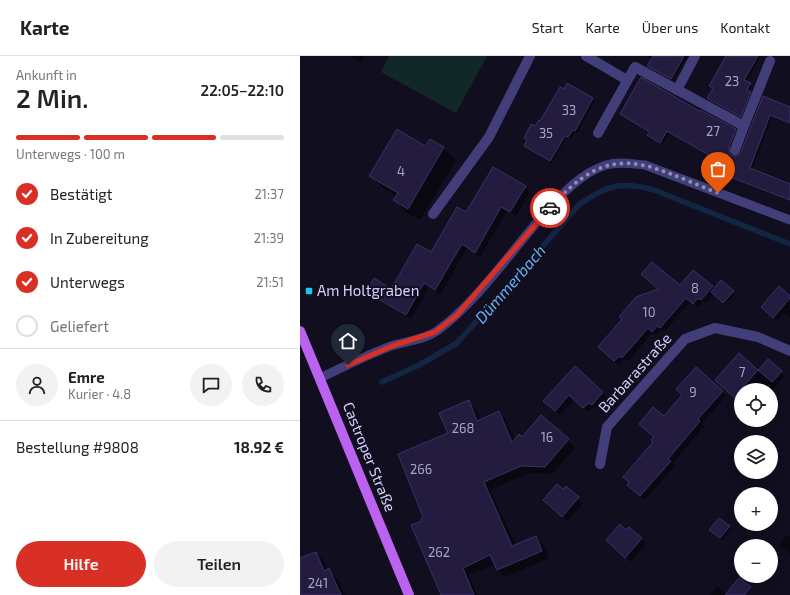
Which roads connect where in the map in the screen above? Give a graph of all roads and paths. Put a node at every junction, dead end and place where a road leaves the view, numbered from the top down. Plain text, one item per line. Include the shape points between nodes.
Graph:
1 (530, 56) edge
2 (586, 56) edge
3 (695, 56) edge
4 (770, 60) dead end
5 (627, 80) junction
6 (677, 90) junction
7 (744, 126) junction
8 (598, 133) dead end
9 (735, 150) dead end
10 (433, 214) dead end
11 (790, 220) edge
12 (300, 331) edge
13 (790, 351) edge
14 (320, 378) junction
15 (600, 464) dead end
16 (409, 595) edge

1 - 10 street via 489,137
2 - 5 street
3 - 6 street
4 - 7 street
5 - 6 street via 635,68
5 - 8 street
6 - 7 street
7 - 9 street
11 - 14 lane via 645,165 622,162 607,165 590,172 571,186 517,244 457,315 435,332 392,346
12 - 14 main road, Castroper Straße
13 - 15 street, Barbarastraße via 758,337 715,328 685,339 607,427
14 - 16 main road, Castroper Straße

